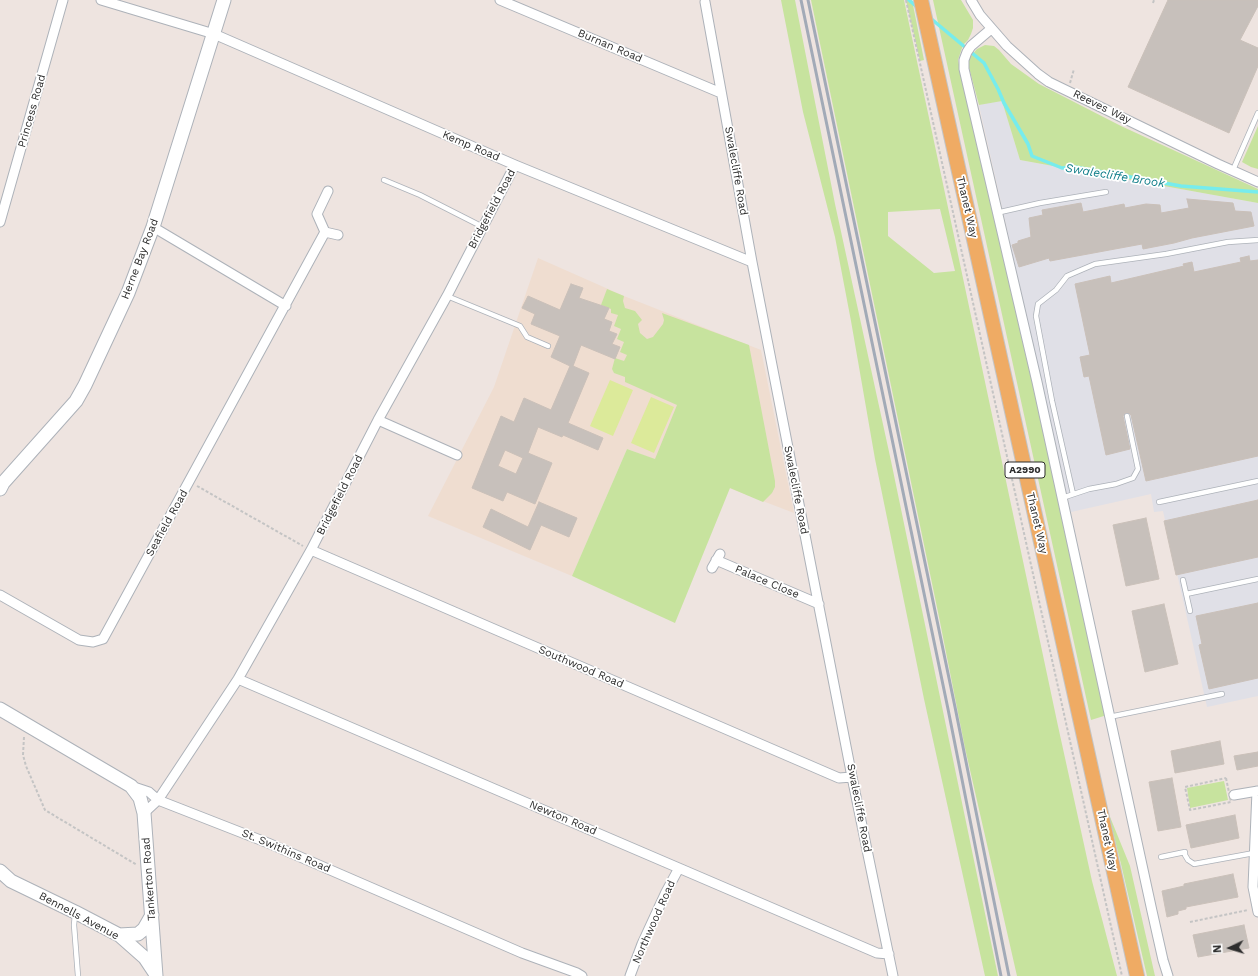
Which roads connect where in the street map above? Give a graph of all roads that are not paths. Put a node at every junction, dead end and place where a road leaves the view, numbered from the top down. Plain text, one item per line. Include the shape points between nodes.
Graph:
1 (63, 0) edge
2 (101, 0) edge
3 (224, 0) edge
4 (500, 0) edge
5 (921, 0) edge
6 (971, 0) edge
7 (704, 1) edge
8 (991, 29) junction
9 (214, 34) junction
10 (721, 93) junction
11 (1258, 113) edge
12 (515, 165) junction
13 (1233, 170) junction
14 (384, 180) dead end
15 (1258, 182) edge
16 (328, 192) dead end
17 (1106, 192) dead end
18 (996, 212) junction
19 (0, 222) edge
20 (153, 227) junction
21 (483, 227) junction
22 (326, 232) junction
23 (338, 235) dead end
24 (1258, 240) edge
25 (752, 262) junction
26 (447, 296) junction
27 (286, 306) junction
28 (548, 346) dead end
29 (1127, 416) dead end
30 (378, 420) junction
31 (457, 455) dead end
32 (1, 481) edge
33 (1258, 482) edge
34 (1073, 494) junction
35 (1062, 498) junction
36 (1159, 502) dead end
37 (311, 550) junction
38 (716, 561) dead end
39 (1258, 579) edge
40 (1183, 580) dead end
41 (1186, 594) junction
42 (0, 595) edge
43 (819, 604) junction
44 (1190, 611) dead end
45 (238, 679) junction
46 (1222, 694) dead end
47 (0, 709) edge
48 (1109, 717) junction
49 (852, 777) junction
50 (131, 786) junction
51 (1258, 791) edge
52 (1234, 795) dead end
53 (158, 800) junction
54 (144, 813) junction
55 (1254, 853) junction
56 (1161, 857) dead end
57 (679, 868) junction
58 (0, 871) edge
59 (6, 882) edge
60 (1258, 910) edge
61 (75, 912) junction
62 (152, 915) junction
63 (119, 936) junction
64 (889, 954) junction
65 (78, 976) edge
66 (156, 976) edge
67 (582, 976) edge
68 (630, 976) edge
69 (893, 976) edge
70 (1137, 976) edge
71 (1168, 976) edge

1 - 19 street, Princess Road
2 - 9 street, Kemp Road
3 - 9 main road, Herne Bay Road
4 - 10 street, Burnan Road
5 - 70 main road, Thanet Way / A2990
6 - 8 street, Reeves Way
7 - 10 street, Swalecliffe Road
8 - 13 street, Reeves Way via 1049,82
8 - 18 street via 967,52 964,70
9 - 12 street, Kemp Road
9 - 20 main road, Herne Bay Road
10 - 25 street, Swalecliffe Road
11 - 13 lane
12 - 21 street, Bridgefield Road
12 - 25 street, Kemp Road
13 - 15 street, Reeves Way
14 - 21 lane
16 - 22 street via 318,214
17 - 18 lane
18 - 35 street
20 - 27 street
20 - 32 main road, Herne Bay Road via 128,293 76,401
21 - 26 street, Bridgefield Road
22 - 23 street
22 - 27 street, Seafield Road
24 - 34 lane via 1228,242 1095,264 1067,276 1056,290 1038,304 1036,316
25 - 43 street, Swalecliffe Road
26 - 28 lane via 520,326 527,337
26 - 30 street, Bridgefield Road
27 - 42 street, Seafield Road via 103,639 93,642 78,640
29 - 34 lane via 1138,469 1133,478
30 - 31 street
30 - 37 street, Bridgefield Road
33 - 36 lane
34 - 35 lane
35 - 48 street
37 - 45 street, Bridgefield Road
37 - 49 street, Southwood Road via 839,778
38 - 43 street, Palace Close
39 - 41 lane
40 - 41 lane
41 - 44 lane
43 - 49 street, Swalecliffe Road
45 - 53 street, Bridgefield Road
45 - 57 street, Newton Road
46 - 48 lane
47 - 50 main road, St. Swithins Road
48 - 71 street
49 - 64 street, Swalecliffe Road
50 - 53 street, St. Swithins Road via 148,792
50 - 54 main road, Tankerton Road via 140,798
51 - 52 street
51 - 55 street
53 - 54 street, Bridgefield Road
53 - 67 street, St. Swithins Road via 268,842 522,953
54 - 62 main road, Tankerton Road
55 - 56 lane via 1194,864 1188,860 1185,852
55 - 60 street via 1253,886
57 - 64 street, Newton Road via 877,952
57 - 68 street, Northwood Road via 642,944
58 - 59 main road
59 - 61 main road, Bennells Avenue
61 - 63 main road, Bennells Avenue
61 - 65 lane
62 - 63 main road via 138,934
62 - 66 main road, Tankerton Road
63 - 66 main road, Bennells Avenue via 146,958
64 - 69 street, Swalecliffe Road

